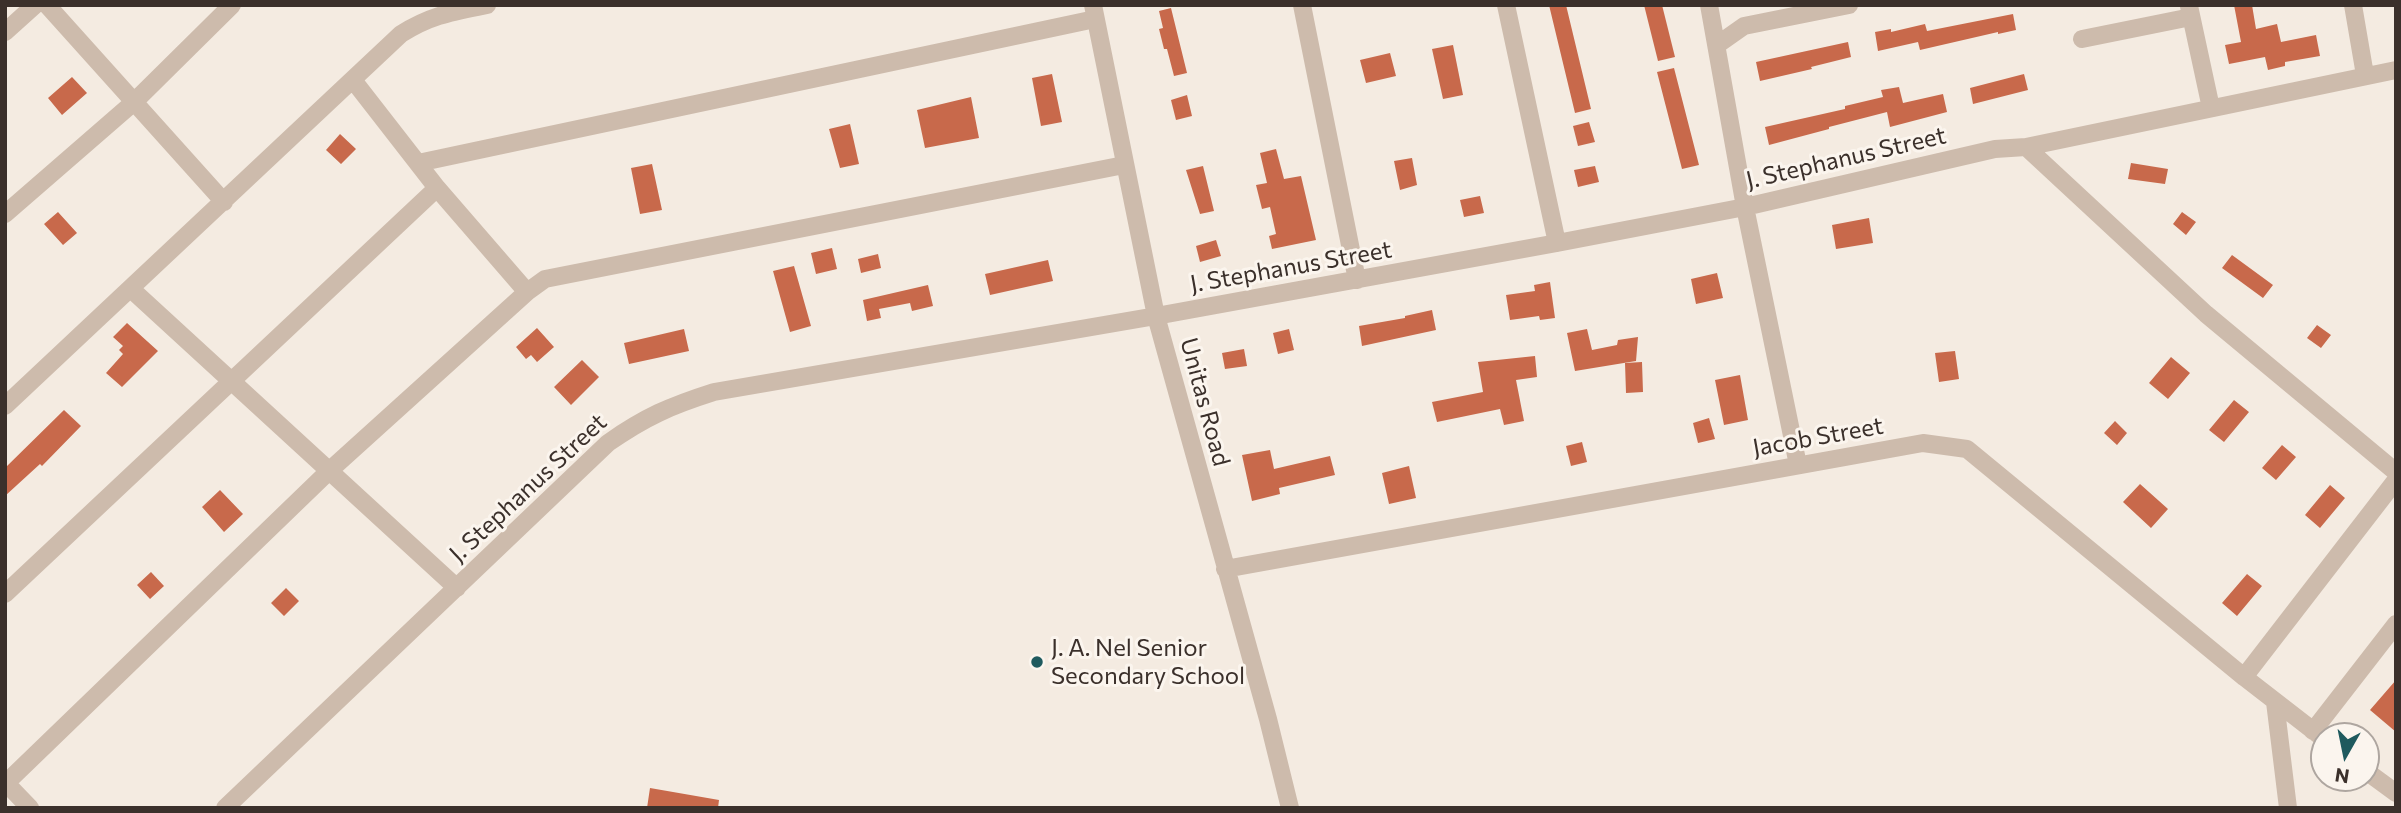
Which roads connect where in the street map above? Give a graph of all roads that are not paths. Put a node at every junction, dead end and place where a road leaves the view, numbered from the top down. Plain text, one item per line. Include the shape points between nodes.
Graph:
1 (35, 5) edge
2 (47, 5) edge
3 (232, 5) edge
4 (487, 5) edge
5 (1302, 5) edge
6 (1506, 5) edge
7 (1709, 5) edge
8 (1849, 5) edge
9 (2353, 5) edge
10 (2190, 11) edge
11 (1094, 12) edge
12 (5, 32) edge
13 (2082, 38) dead end
14 (1717, 45) junction
15 (2396, 70) edge
16 (2365, 75) junction
17 (353, 80) junction
18 (134, 102) junction
19 (2211, 108) junction
20 (2026, 148) junction
21 (418, 163) junction
22 (1124, 165) junction
23 (437, 188) junction
24 (224, 202) junction
25 (1745, 207) junction
26 (5, 214) edge
27 (1557, 243) junction
28 (1357, 280) junction
29 (131, 289) junction
30 (527, 292) junction
31 (1156, 316) junction
32 (232, 381) junction
33 (5, 406) edge
34 (1798, 465) junction
35 (329, 471) junction
36 (2396, 472) edge
37 (2396, 480) edge
38 (1225, 569) junction
39 (457, 588) junction
40 (5, 594) edge
41 (2396, 624) edge
42 (2244, 677) junction
43 (2275, 702) junction
44 (2327, 722) edge
45 (2310, 729) edge
46 (2380, 781) edge
47 (6, 783) edge
48 (2396, 793) edge
49 (30, 808) edge
50 (225, 808) edge
51 (1290, 808) edge
52 (2288, 808) edge

1 - 12 street
2 - 18 street
3 - 18 street
4 - 17 street via 423,20 401,34
5 - 28 street
6 - 27 street
7 - 14 street
8 - 14 street via 1744,26
9 - 16 street
10 - 13 street
10 - 19 street
11 - 21 street
11 - 22 street, Unitas Road
14 - 25 street
15 - 16 street, J. Stephanus Street
16 - 19 street, J. Stephanus Street
17 - 21 street
17 - 24 street
18 - 24 street
18 - 26 street
19 - 20 street, J. Stephanus Street
20 - 25 street, J. Stephanus Street via 1995,149
20 - 36 street via 2206,314
21 - 23 street
22 - 30 street via 577,271 545,279
22 - 31 street, Unitas Road
23 - 30 street
23 - 32 street
24 - 29 street
25 - 27 street, J. Stephanus Street
25 - 34 street
27 - 28 street, J. Stephanus Street
28 - 31 street, J. Stephanus Street
29 - 32 street
29 - 33 street
30 - 35 street
31 - 38 street, Unitas Road
31 - 39 street, J. Stephanus Street via 714,392 669,406 608,443
32 - 35 street
32 - 40 street
34 - 38 street, Jacob Street
34 - 42 street, Jacob Street via 1923,443 1967,449
35 - 39 street
35 - 47 street
37 - 42 street
38 - 51 street, Unitas Road
39 - 50 street, J. Stephanus Street
41 - 44 street
42 - 43 street, Jacob Street
43 - 45 street, Jacob Street
43 - 52 street
46 - 48 street
47 - 49 street

